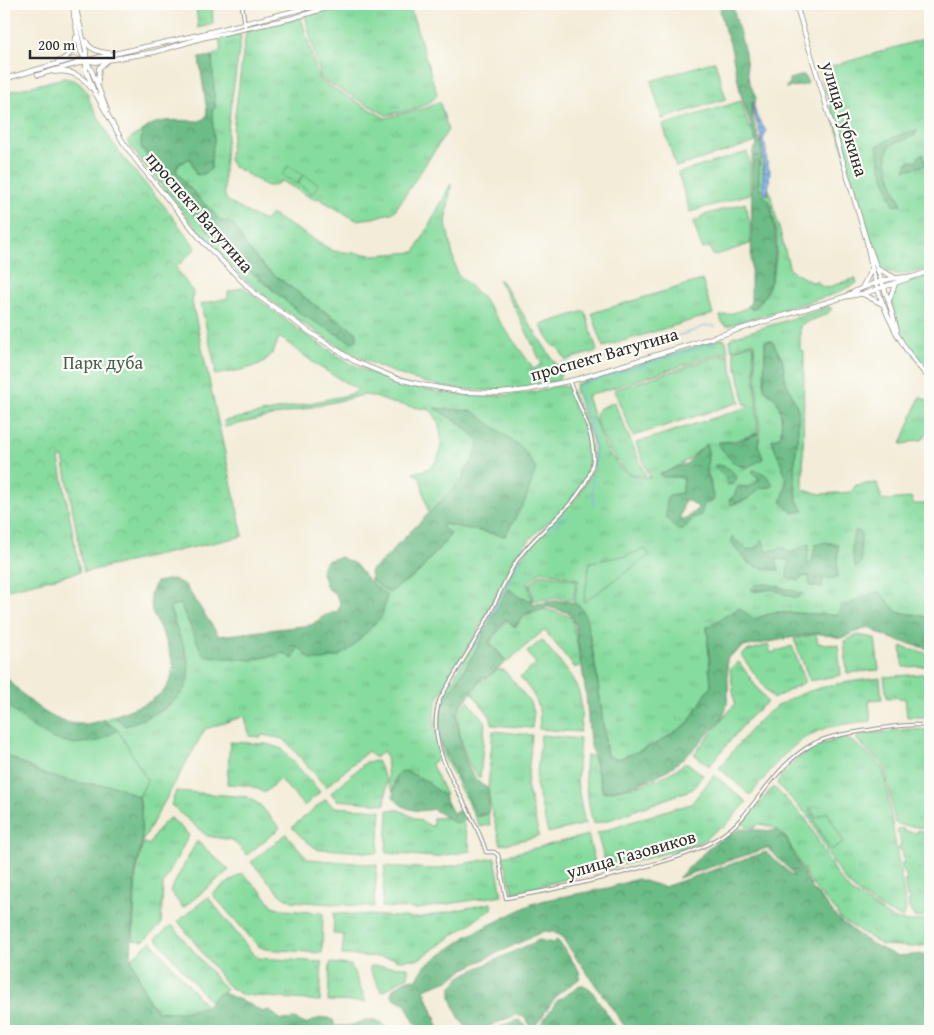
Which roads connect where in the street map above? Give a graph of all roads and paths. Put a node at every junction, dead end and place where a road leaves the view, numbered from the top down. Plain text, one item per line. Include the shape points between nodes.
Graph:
1 (74, 4) edge
2 (242, 4) edge
3 (322, 4) edge
4 (340, 4) edge
5 (796, 4) edge
6 (79, 16) junction
7 (244, 25) junction
8 (76, 32) junction
9 (114, 56) junction
10 (85, 60) junction
11 (48, 66) junction
12 (22, 75) junction
13 (38, 75) junction
14 (4, 79) edge
15 (100, 91) junction
16 (112, 121) junction
17 (867, 242) junction
18 (878, 270) junction
19 (930, 271) edge
20 (872, 272) junction
21 (911, 276) junction
22 (892, 277) junction
23 (877, 278) junction
24 (882, 281) junction
25 (876, 283) junction
26 (894, 284) junction
27 (885, 285) junction
28 (863, 287) junction
29 (873, 288) junction
30 (880, 291) junction
31 (853, 294) junction
32 (865, 294) junction
33 (888, 300) junction
34 (882, 303) junction
35 (900, 340) junction
36 (930, 378) edge
37 (569, 382) junction
38 (930, 726) edge

1 - 6 main road, проспект Ватутина
1 - 8 main road, проспект Ватутина
2 - 7 street
3 - 7 main road
4 - 9 main road via 154,52
5 - 17 main road, улица Губкина
6 - 9 main road via 88,44 99,52
6 - 10 main road, проспект Ватутина
7 - 9 main road
8 - 10 main road, проспект Ватутина
8 - 11 main road via 74,48 68,57
9 - 10 main road
9 - 15 main road via 99,68
10 - 11 main road via 74,59
10 - 13 main road
10 - 15 main road, проспект Ватутина
10 - 16 main road, проспект Ватутина via 93,89
11 - 12 main road
12 - 13 main road
12 - 14 main road
13 - 16 main road via 68,72 77,75 87,82
15 - 16 main road, проспект Ватутина
16 - 37 main road, проспект Ватутина via 139,164 234,274 255,294 354,361 398,379 464,392 527,390
17 - 18 main road, улица Губкина
17 - 20 main road, улица Губкина
18 - 20 main road via 876,274
18 - 22 main road
18 - 23 main road
18 - 24 main road, улица Губкина
19 - 21 main road, проспект Ватутина
20 - 23 main road
20 - 25 main road, улица Губкина
20 - 28 main road
21 - 22 main road, проспект Ватутина
21 - 26 main road, проспект Ватутина
22 - 24 main road, проспект Ватутина
22 - 26 main road via 890,282
22 - 27 main road
23 - 24 main road
23 - 25 main road
24 - 25 main road, проспект Ватутина
24 - 27 main road
25 - 28 main road, проспект Ватутина
25 - 29 main road
25 - 30 main road, улица Губкина
26 - 27 main road
26 - 33 main road
27 - 30 main road
27 - 33 main road
28 - 29 main road
28 - 31 main road, проспект Ватутина
28 - 32 main road via 868,290
29 - 30 main road
29 - 32 main road
30 - 32 main road, проспект Ватутина
30 - 33 main road
30 - 34 main road
31 - 32 main road, проспект Ватутина
31 - 37 main road, проспект Ватутина
32 - 34 main road
33 - 34 main road via 884,298
33 - 35 main road
34 - 35 main road
35 - 36 main road
37 - 38 street, улица Газовиков via 590,434 593,460 590,472 578,496 534,538 514,564 486,621 440,699 436,713 435,727 441,756 476,824 486,852 494,852 499,858 506,898 603,878 698,849 735,825 787,763 820,741 842,734 908,725

